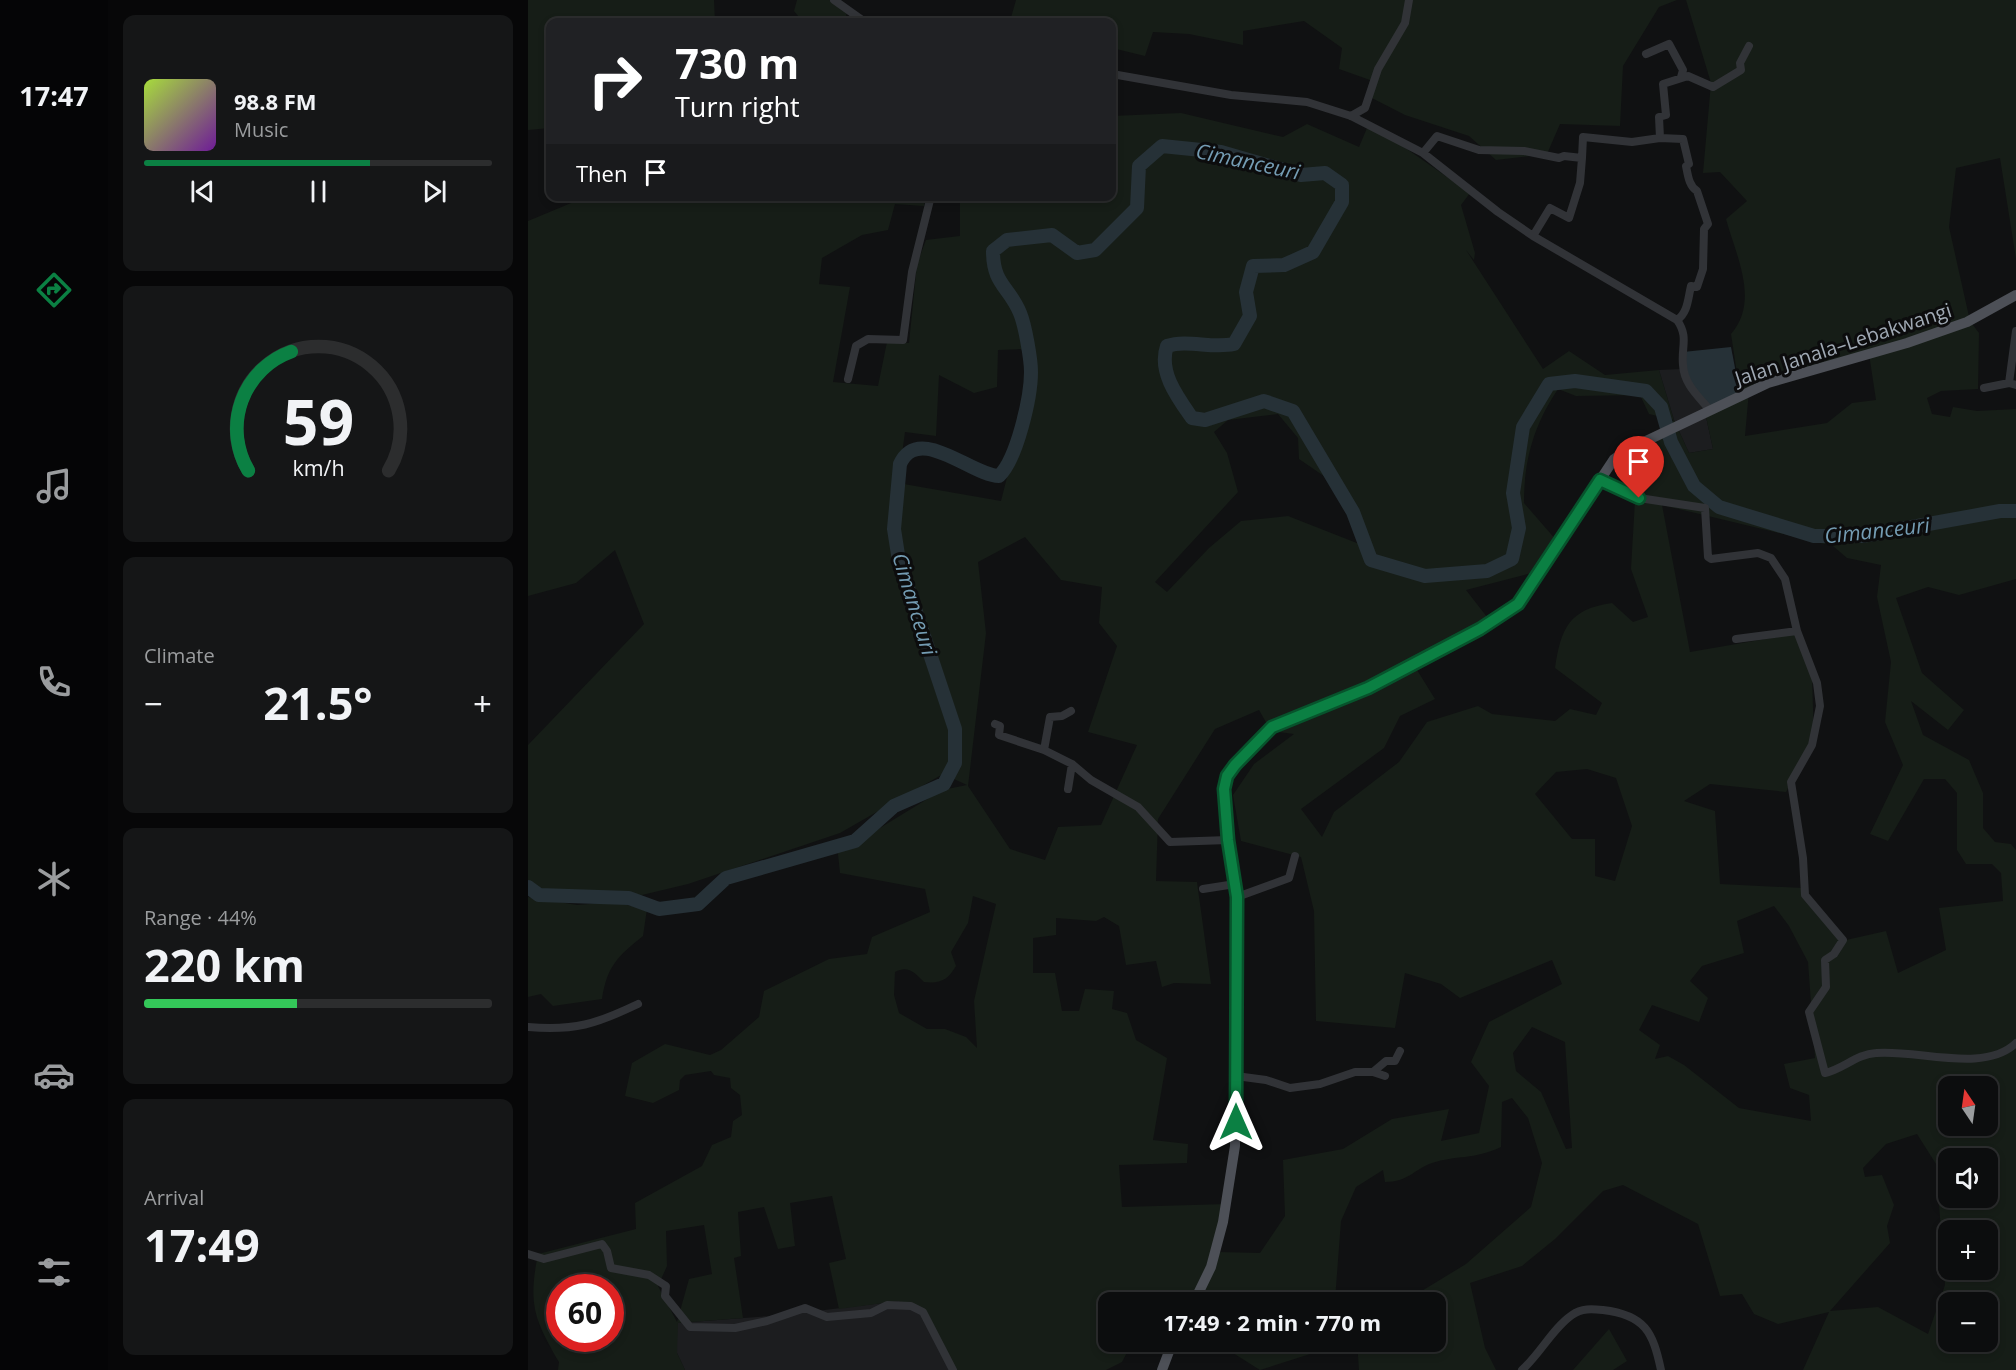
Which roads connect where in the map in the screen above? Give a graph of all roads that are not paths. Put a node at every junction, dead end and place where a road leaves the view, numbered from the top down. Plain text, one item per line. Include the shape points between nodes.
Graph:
1 (834, 0) edge
2 (1408, 0) edge
3 (859, 18) edge
4 (1749, 46) dead end
5 (1646, 54) dead end
6 (1116, 75) edge
7 (1682, 77) junction
8 (1351, 116) junction
9 (1660, 138) junction
10 (1423, 153) junction
11 (1582, 158) junction
12 (930, 201) edge
13 (1533, 236) junction
14 (2015, 298) edge
15 (1677, 320) junction
16 (2016, 331) edge
17 (848, 379) dead end
18 (2013, 384) edge
19 (1984, 388) dead end
20 (1709, 409) junction
21 (1600, 480) junction
22 (1797, 631) junction
23 (1736, 639) dead end
24 (1071, 711) dead end
25 (995, 724) dead end
26 (1044, 750) junction
27 (1072, 764) junction
28 (1068, 789) dead end
29 (1228, 840) junction
30 (1295, 856) dead end
31 (1235, 884) junction
32 (1203, 889) dead end
33 (1237, 897) junction
34 (638, 1004) dead end
35 (528, 1027) edge
36 (2016, 1043) edge
37 (1400, 1051) dead end
38 (1373, 1072) junction
39 (1236, 1076) junction
40 (1385, 1076) dead end
41 (528, 1254) edge
42 (1199, 1292) edge
43 (1170, 1352) edge
44 (1165, 1369) edge
45 (953, 1370) edge
46 (1522, 1370) edge
47 (1661, 1370) edge

1 - 3 street
2 - 8 street via 1405,23 1378,69 1365,108
4 - 7 street via 1740,63 1741,70 1713,87
5 - 7 street via 1669,44 1683,70
6 - 8 street via 1231,95 1307,102
7 - 9 street via 1663,84 1666,115 1659,117
8 - 10 street
9 - 11 street via 1632,142 1583,137
9 - 15 street via 1683,139 1689,180 1708,224 1704,229 1703,269 1697,287 1691,286 1682,317
10 - 11 street via 1437,136 1479,150
10 - 13 street
11 - 13 street via 1580,183 1569,218 1550,208
12 - 17 street via 912,272 903,340 868,339 856,346
13 - 15 street
14 - 20 main road, Jalan Janala–Lebakwangi via 1967,322 1768,383
15 - 20 street via 1686,339 1683,366 1690,387
16 - 18 street
18 - 19 street
20 - 21 main road, Jalan Janala–Lebakwangi via 1614,459
21 - 22 street via 1639,498 1705,508 1706,553 1711,559 1758,553 1771,558 1785,579
21 - 29 main road via 1518,604 1368,688 1272,727 1227,776 1224,789
22 - 23 street
22 - 36 street via 1817,683 1820,706 1812,745 1791,782 1805,895 1843,940 1825,960 1826,987 1809,1011 1825,1073 1875,1053 1982,1059 2009,1050
24 - 26 street via 1050,717
25 - 26 street via 1000,726 999,735
26 - 27 street
27 - 28 street
27 - 29 street via 1091,780 1138,807 1170,842
29 - 31 main road
30 - 33 street via 1289,878
31 - 32 street
31 - 33 main road
33 - 39 main road
34 - 35 street via 598,1023 552,1029
37 - 38 street via 1395,1061 1386,1061
38 - 39 street via 1355,1072 1320,1084 1290,1088
38 - 40 street
39 - 42 main road via 1236,1146 1231,1179 1211,1266
41 - 45 street via 544,1259 602,1244 611,1268 649,1275 666,1286 665,1296 675,1310 690,1327 697,1328 735,1328 805,1308 827,1317 871,1313 887,1305 911,1306 923,1311
43 - 44 main road
46 - 47 street via 1565,1321 1588,1308 1626,1314 1641,1323 1653,1337

